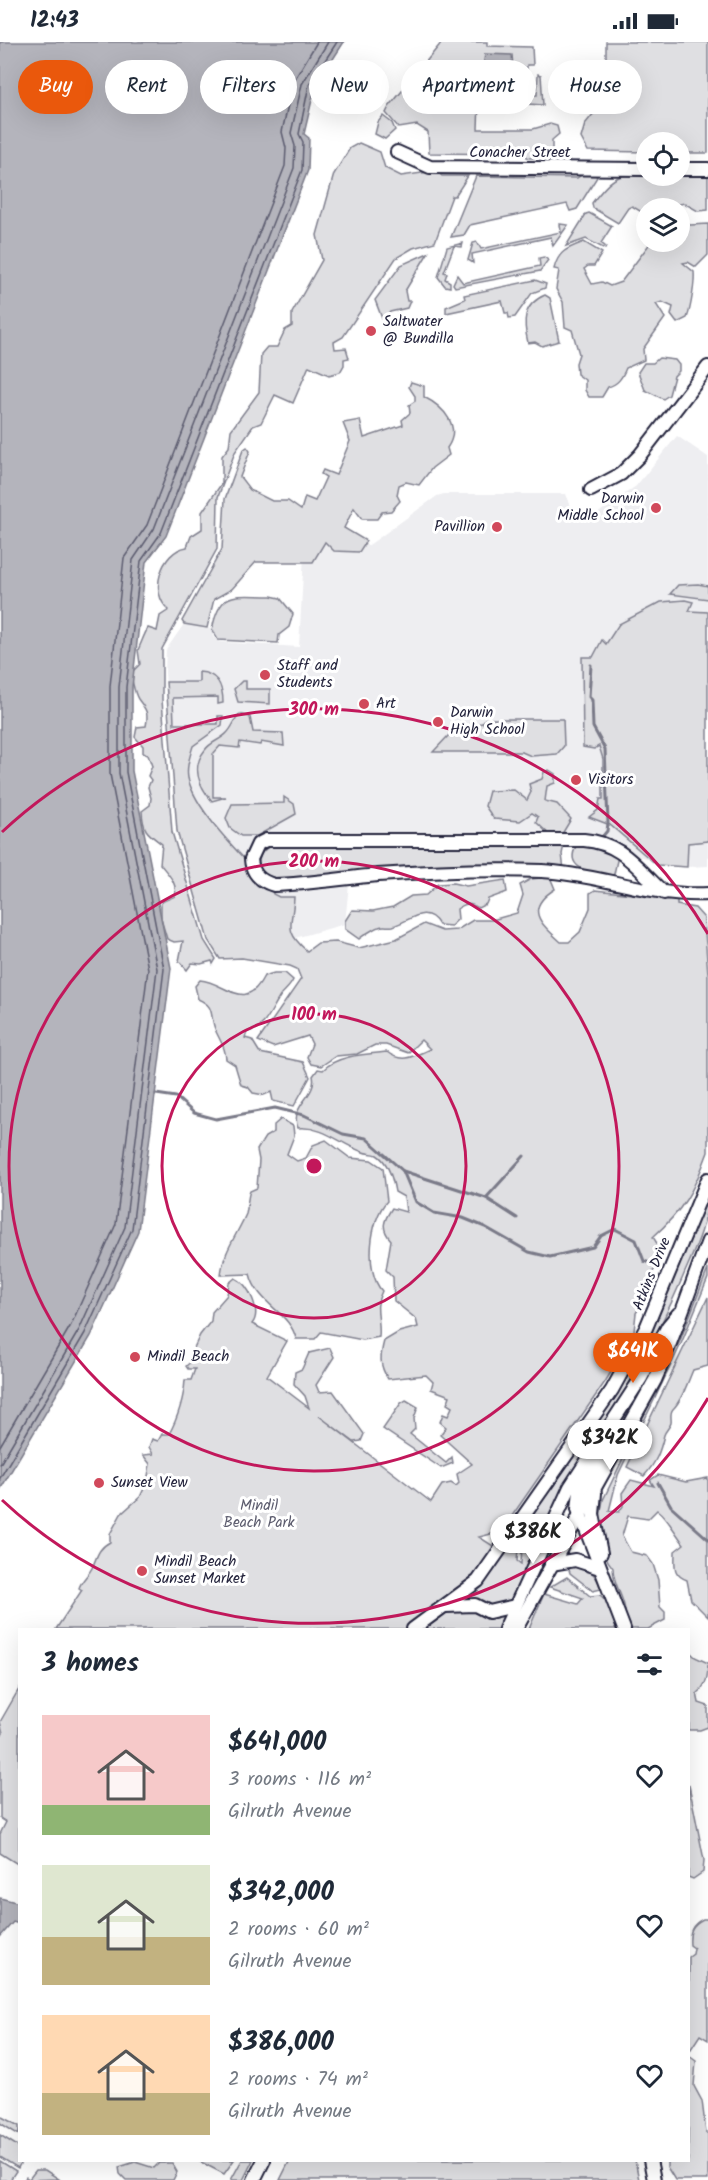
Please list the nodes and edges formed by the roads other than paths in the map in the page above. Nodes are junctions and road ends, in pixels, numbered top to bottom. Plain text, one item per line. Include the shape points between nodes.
1 (397, 152) dead end
2 (636, 169) edge
3 (690, 169) edge
4 (708, 169) edge
5 (708, 367) edge
6 (591, 490) dead end
7 (664, 892) junction
8 (708, 894) edge
9 (708, 1179) edge
10 (708, 1241) edge
11 (680, 1310) junction
12 (613, 1424) junction
13 (595, 1489) junction
14 (578, 1515) junction
15 (551, 1564) junction
16 (600, 1568) junction
17 (607, 1584) junction
18 (473, 1586) junction
19 (475, 1605) junction
20 (445, 1606) junction
21 (515, 1606) junction
22 (489, 1612) junction
23 (414, 1628) edge
24 (502, 1628) edge
25 (504, 1628) edge
26 (517, 1628) edge
27 (624, 1628) edge
28 (263, 2162) edge
29 (650, 2162) edge
30 (254, 2180) edge
31 (654, 2180) edge

1 - 2 street, Conacher Street via 430,167
3 - 4 street
5 - 6 street via 640,455 621,474
7 - 7 street via 542,871 379,875 274,885 256,875 251,859 258,844 266,840 584,840 618,849
7 - 8 street
9 - 18 street, Atkins Drive via 646,1328 622,1373
10 - 11 street
11 - 12 street
11 - 13 street via 673,1339 655,1380
12 - 14 street via 610,1437 580,1491
12 - 21 street via 599,1439 570,1487
13 - 14 street
13 - 17 street via 593,1514
14 - 15 street
14 - 16 street
15 - 16 street via 566,1559 584,1560
15 - 26 street
16 - 17 street
17 - 27 street
18 - 19 street
18 - 20 street, Atkins Drive
19 - 20 street
19 - 22 street
20 - 23 street, Atkins Drive
21 - 22 street
21 - 25 street
22 - 24 street
28 - 30 street
29 - 31 street

